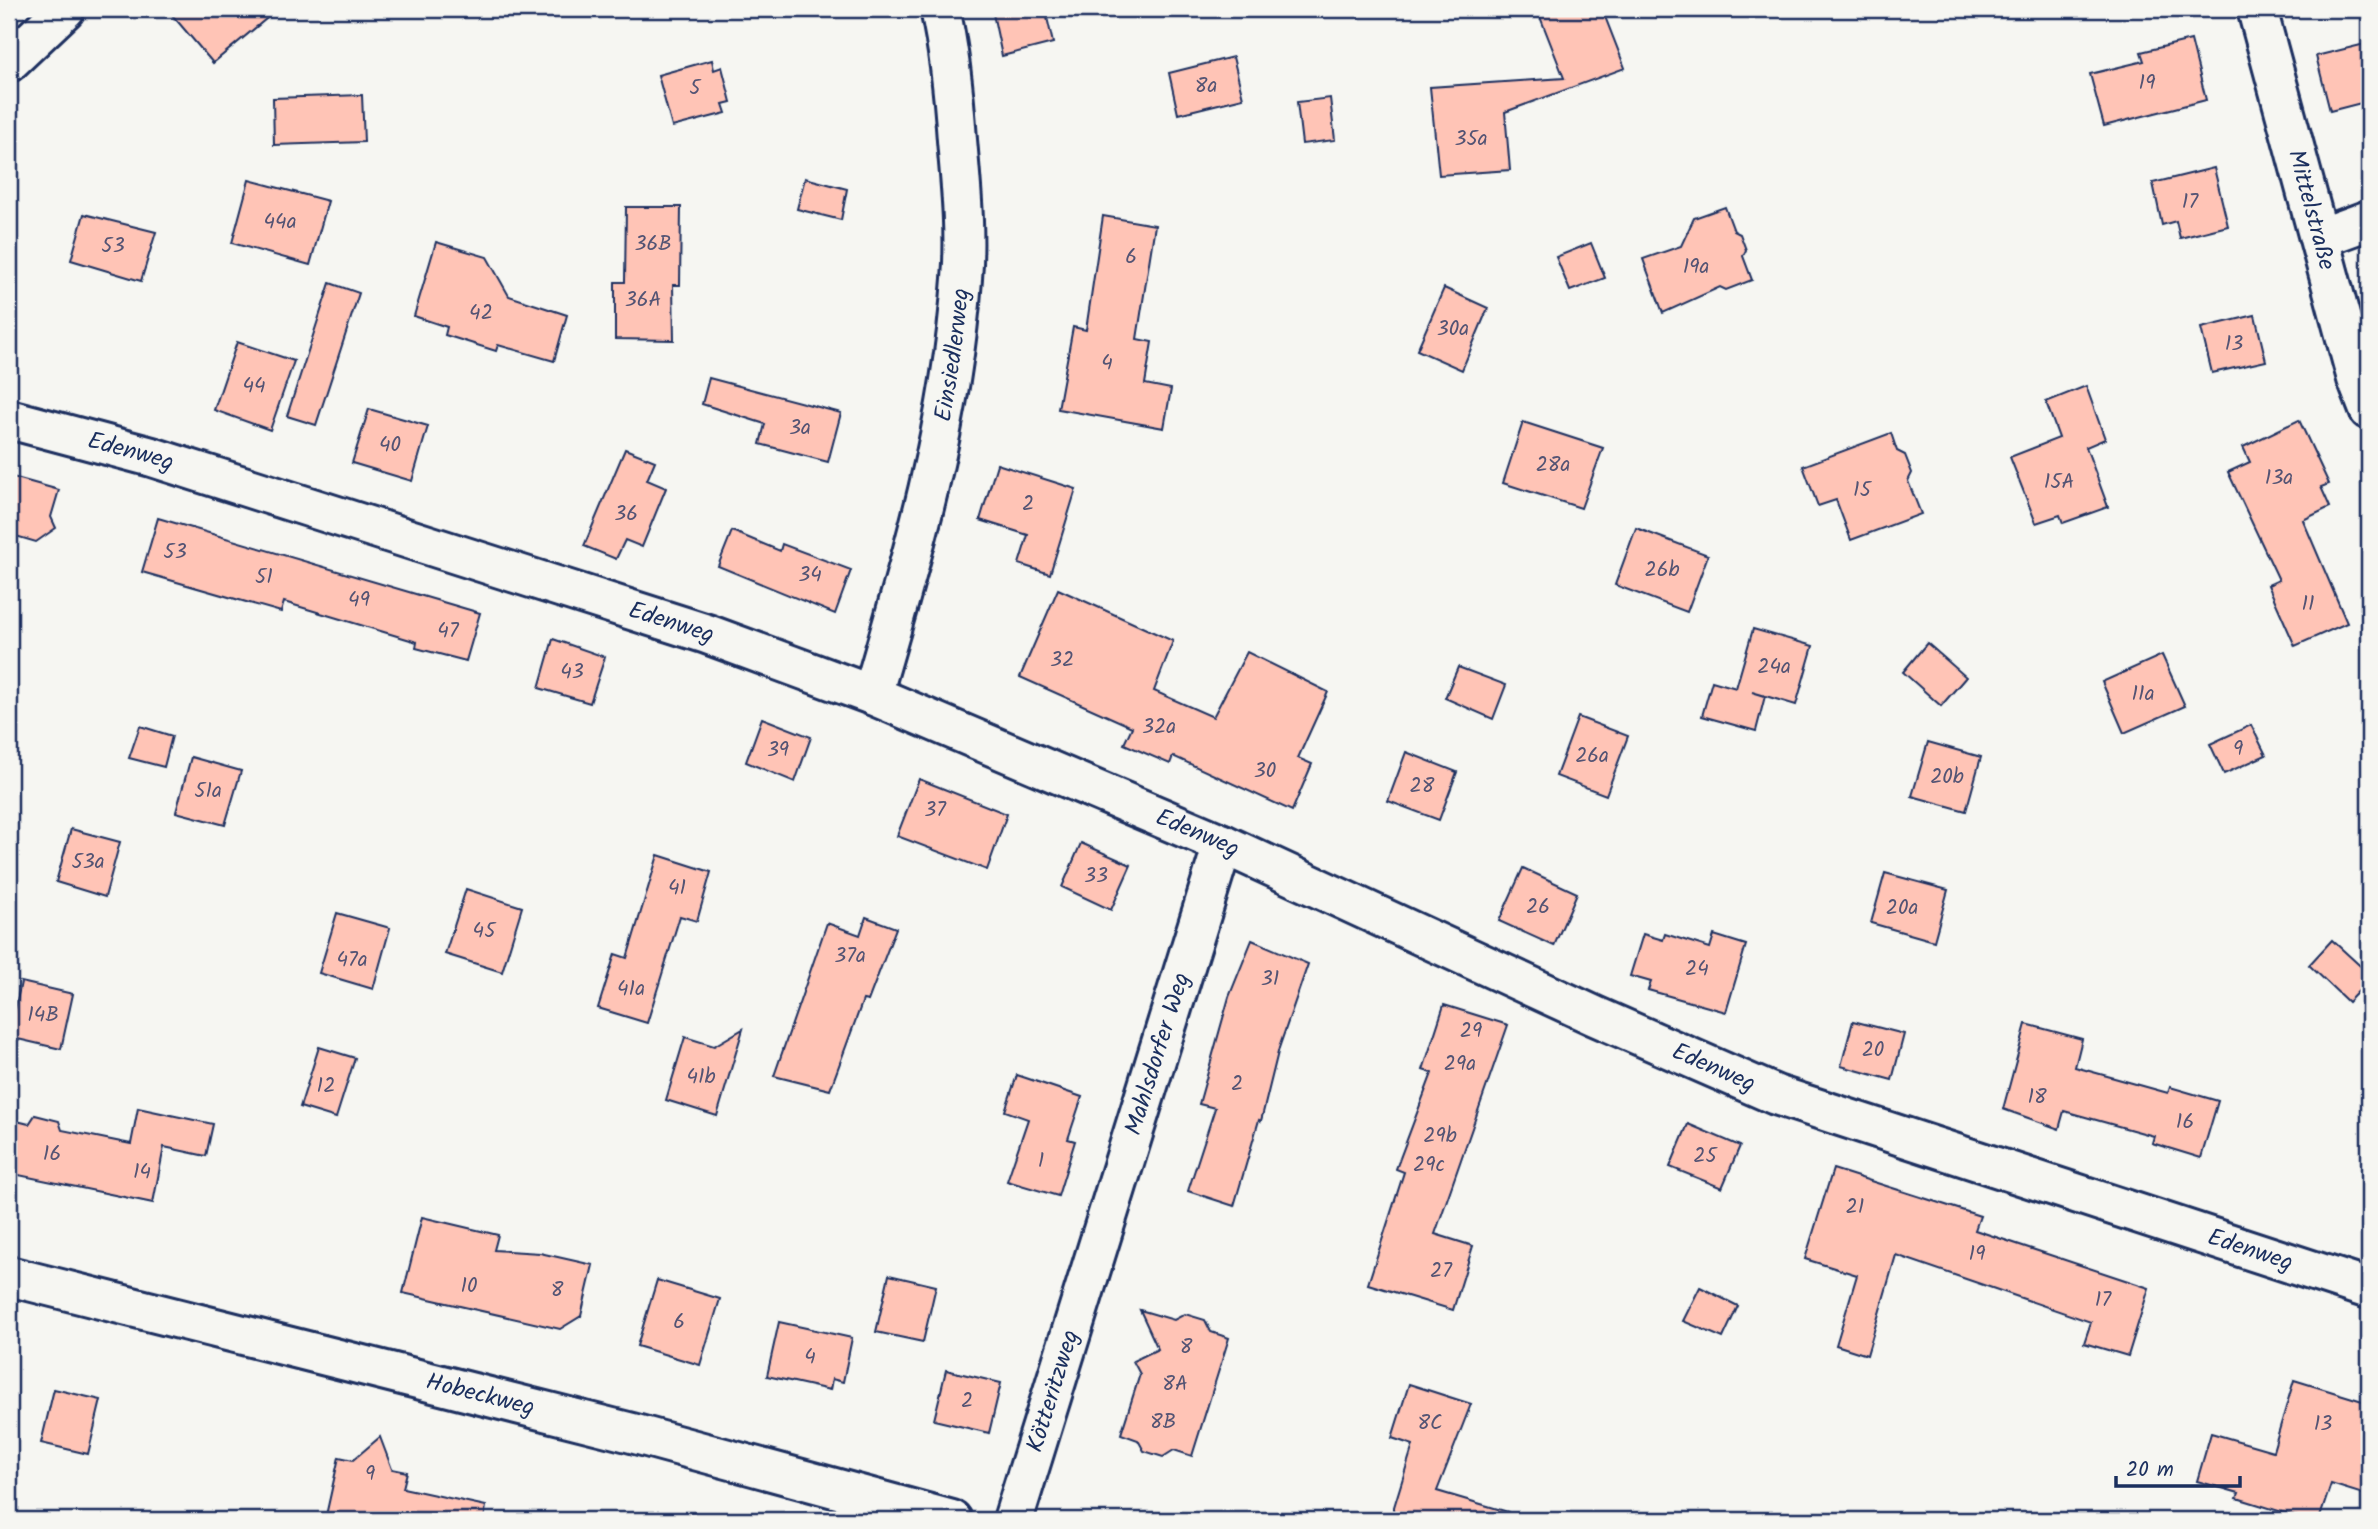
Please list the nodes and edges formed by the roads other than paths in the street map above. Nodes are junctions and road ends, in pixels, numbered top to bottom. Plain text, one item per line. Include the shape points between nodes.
1 (65, 9) edge
2 (940, 9) edge
3 (2257, 9) edge
4 (9, 62) edge
5 (2369, 220) edge
6 (2320, 238) junction
7 (2369, 410) edge
8 (9, 419) edge
9 (872, 695) junction
10 (1223, 844) junction
11 (1092, 1264) joint
12 (9, 1276) edge
13 (2369, 1289) edge
14 (952, 1520) edge
15 (1013, 1520) edge

1 - 4 street
2 - 9 street, Einsiedlerweg via 951,56 962,277 936,451
3 - 6 street, Mittelstraße
5 - 6 street
6 - 7 street, Mittelstraße
8 - 9 street, Edenweg via 152,457 508,568
9 - 10 street, Edenweg
10 - 11 street, Mahlsdorfer Weg
10 - 13 street, Edenweg via 1776,1095
11 - 15 street, Kötteritzweg
12 - 14 street, Hobeckweg via 632,1433

